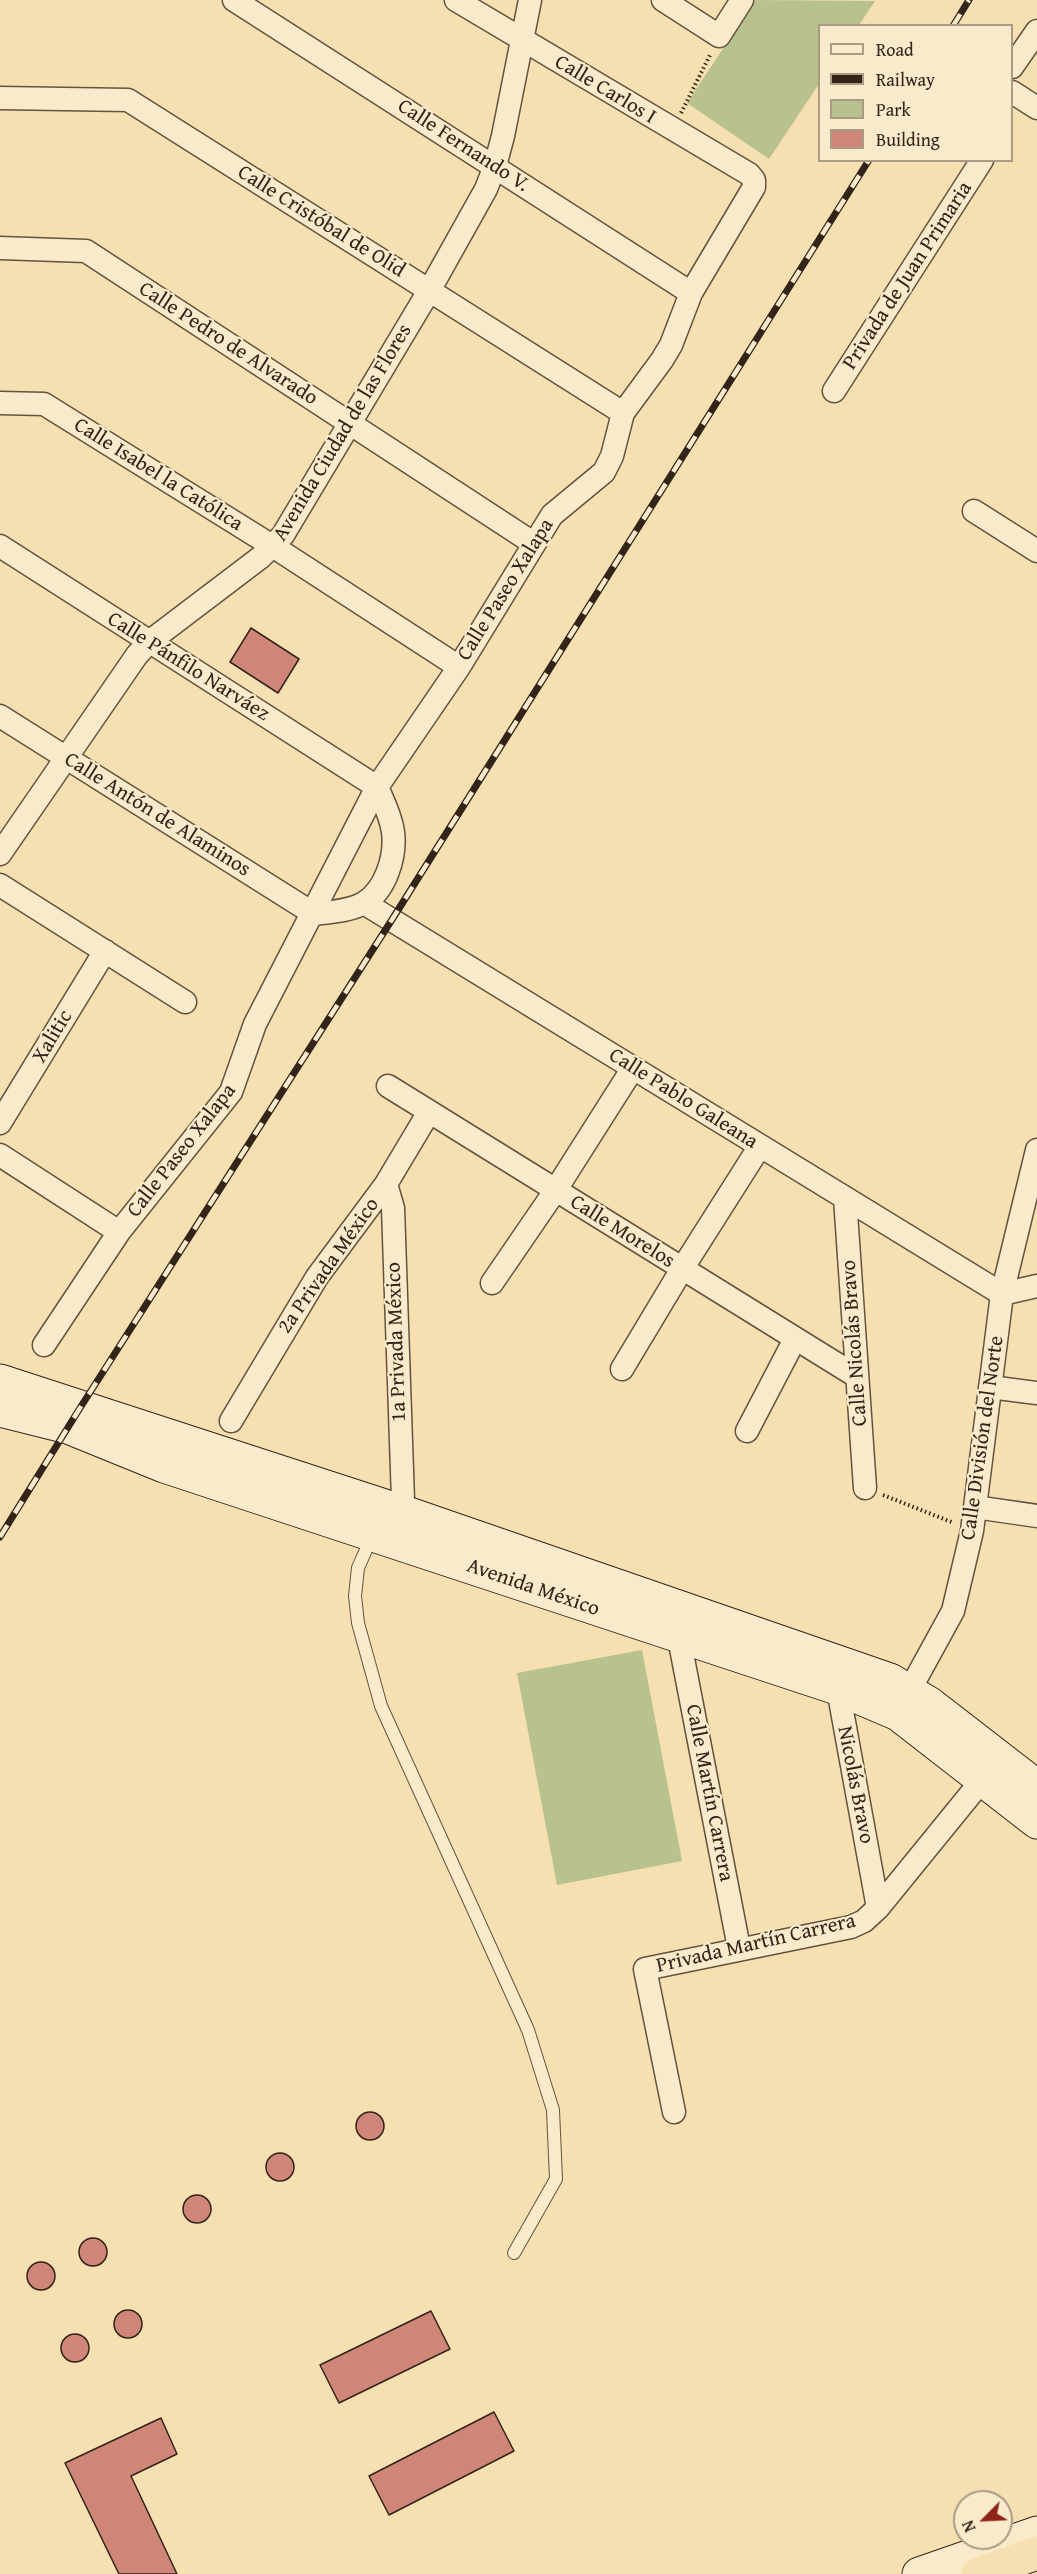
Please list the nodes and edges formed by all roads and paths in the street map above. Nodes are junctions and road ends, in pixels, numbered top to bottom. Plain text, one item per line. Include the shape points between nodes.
1 (234, 0) edge
2 (456, 0) edge
3 (530, 0) edge
4 (663, 0) edge
5 (742, 0) edge
6 (1037, 31) edge
7 (720, 36) junction
8 (523, 41) junction
9 (1013, 64) edge
10 (0, 98) edge
11 (672, 130) junction
12 (981, 162) edge
13 (495, 166) junction
14 (754, 180) joint
15 (0, 248) edge
16 (429, 291) junction
17 (691, 293) junction
18 (834, 391) dead end
19 (0, 403) edge
20 (623, 413) junction
21 (348, 422) junction
22 (974, 512) dead end
23 (532, 543) junction
24 (0, 546) edge
25 (274, 547) junction
26 (1037, 551) edge
27 (149, 642) junction
28 (459, 667) junction
29 (0, 716) edge
30 (67, 757) junction
31 (377, 787) junction
32 (0, 854) edge
33 (0, 885) edge
34 (364, 903) junction
35 (314, 914) junction
36 (105, 951) junction
37 (185, 1002) dead end
38 (633, 1068) junction
39 (388, 1086) dead end
40 (429, 1112) junction
41 (0, 1123) edge
42 (760, 1146) junction
43 (1037, 1150) edge
44 (0, 1155) edge
45 (386, 1184) junction
46 (555, 1191) junction
47 (845, 1198) junction
48 (119, 1232) junction
49 (682, 1269) junction
50 (492, 1283) dead end
51 (1037, 1286) edge
52 (1002, 1294) junction
53 (795, 1339) junction
54 (44, 1345) dead end
55 (622, 1369) dead end
56 (856, 1376) junction
57 (0, 1381) edge
58 (990, 1386) junction
59 (1037, 1393) edge
60 (0, 1410) edge
61 (231, 1421) dead end
62 (747, 1431) dead end
63 (177, 1437) junction
64 (164, 1466) junction
65 (866, 1488) joint
66 (975, 1507) junction
67 (1037, 1516) edge
68 (384, 1517) junction
69 (972, 1531) junction
70 (679, 1638) junction
71 (836, 1675) junction
72 (904, 1702) junction
73 (983, 1779) junction
74 (1037, 1787) edge
75 (1037, 1822) edge
76 (878, 1908) junction
77 (738, 1948) junction
78 (674, 2112) dead end
79 (514, 2253) dead end
80 (1037, 2533) edge
81 (1037, 2553) edge
82 (919, 2574) edge
83 (978, 2574) edge

1 - 13 street, Calle Fernando V.
2 - 8 street, Calle Carlos I
3 - 8 street, Avenida Ciudad de las Flores
4 - 7 street
5 - 7 street
6 - 9 street
7 - 11 path
8 - 11 street, Calle Carlos I
8 - 13 street, Avenida Ciudad de las Flores
10 - 16 street, Calle Cristóbal de Olid via 128,100
11 - 14 street, Calle Carlos I
12 - 18 street, Privada de Juan Primaria
13 - 16 street, Avenida Ciudad de las Flores via 475,212
13 - 17 street, Calle Fernando V.
14 - 17 street, Calle Paseo Xalapa via 754,187
15 - 21 street, Calle Pedro de Alvarado via 86,251
16 - 20 street, Calle Cristóbal de Olid
16 - 21 street, Avenida Ciudad de las Flores
17 - 20 street, Calle Paseo Xalapa via 667,352
19 - 25 street, Calle Isabel la Católica via 45,404
20 - 23 street, Calle Paseo Xalapa via 604,472 552,515
21 - 23 street, Calle Pedro de Alvarado
21 - 25 street, Avenida Ciudad de las Flores
22 - 26 street
23 - 28 street, Calle Paseo Xalapa
24 - 27 street, Calle Pánfilo Narváez
25 - 27 street, Avenida Ciudad de las Flores
25 - 28 street, Calle Isabel la Católica
27 - 30 street, Avenida Ciudad de las Flores
27 - 31 street, Calle Pánfilo Narváez
28 - 31 street, Calle Paseo Xalapa
29 - 30 street, Calle Antón de Alaminos
30 - 32 street, Avenida Ciudad de las Flores
30 - 35 street, Calle Antón de Alaminos
31 - 34 street via 390,818 393,850 387,876
31 - 35 street, Calle Paseo Xalapa
33 - 36 street
34 - 35 street
34 - 38 street, Calle Pablo Galeana
35 - 48 street, Calle Paseo Xalapa via 255,1024 231,1092
36 - 37 street
36 - 41 street, Xalitic
38 - 42 street, Calle Pablo Galeana
38 - 46 street
39 - 40 street, Calle Morelos
40 - 45 street, 2a Privada México
40 - 46 street, Calle Morelos
42 - 47 street, Calle Pablo Galeana
42 - 49 street
43 - 52 street, Calle División del Norte
44 - 48 street
45 - 61 street, 2a Privada México via 317,1277
45 - 68 street, 1a Privada México via 393,1208
46 - 49 street, Calle Morelos
46 - 50 street
47 - 52 street, Calle Pablo Galeana
47 - 56 street, Calle Nicolás Bravo
48 - 54 street, Calle Paseo Xalapa
49 - 53 street, Calle Morelos
49 - 55 street
51 - 52 street
52 - 58 street, Calle División del Norte
53 - 56 street, Calle Morelos
53 - 62 street
56 - 65 street, Calle Nicolás Bravo
57 - 63 main road, Avenida México
58 - 59 street
58 - 66 street, Calle División del Norte
60 - 64 main road, Avenida México via 69,1427
63 - 64 main road
63 - 68 main road, Avenida México
64 - 68 main road, Avenida México
65 - 69 path
66 - 67 street
66 - 69 street, Calle División del Norte
68 - 70 main road, Avenida México
68 - 71 main road, Avenida México
68 - 79 lane via 358,1568 355,1596 358,1623 381,1706 528,2030 553,2110 556,2179
69 - 72 street, Calle División del Norte via 953,1611
70 - 71 main road, Avenida México
70 - 77 street, Calle Martín Carrera
71 - 72 main road, Avenida México
71 - 76 street, Nicolás Bravo
72 - 73 main road, Avenida México
72 - 74 main road, Avenida México
73 - 75 main road, Avenida México
73 - 76 street, Privada Martín Carrera
76 - 77 street, Privada Martín Carrera via 851,1927
77 - 78 street, Privada Martín Carrera via 645,1969
80 - 82 main road
81 - 83 highway

